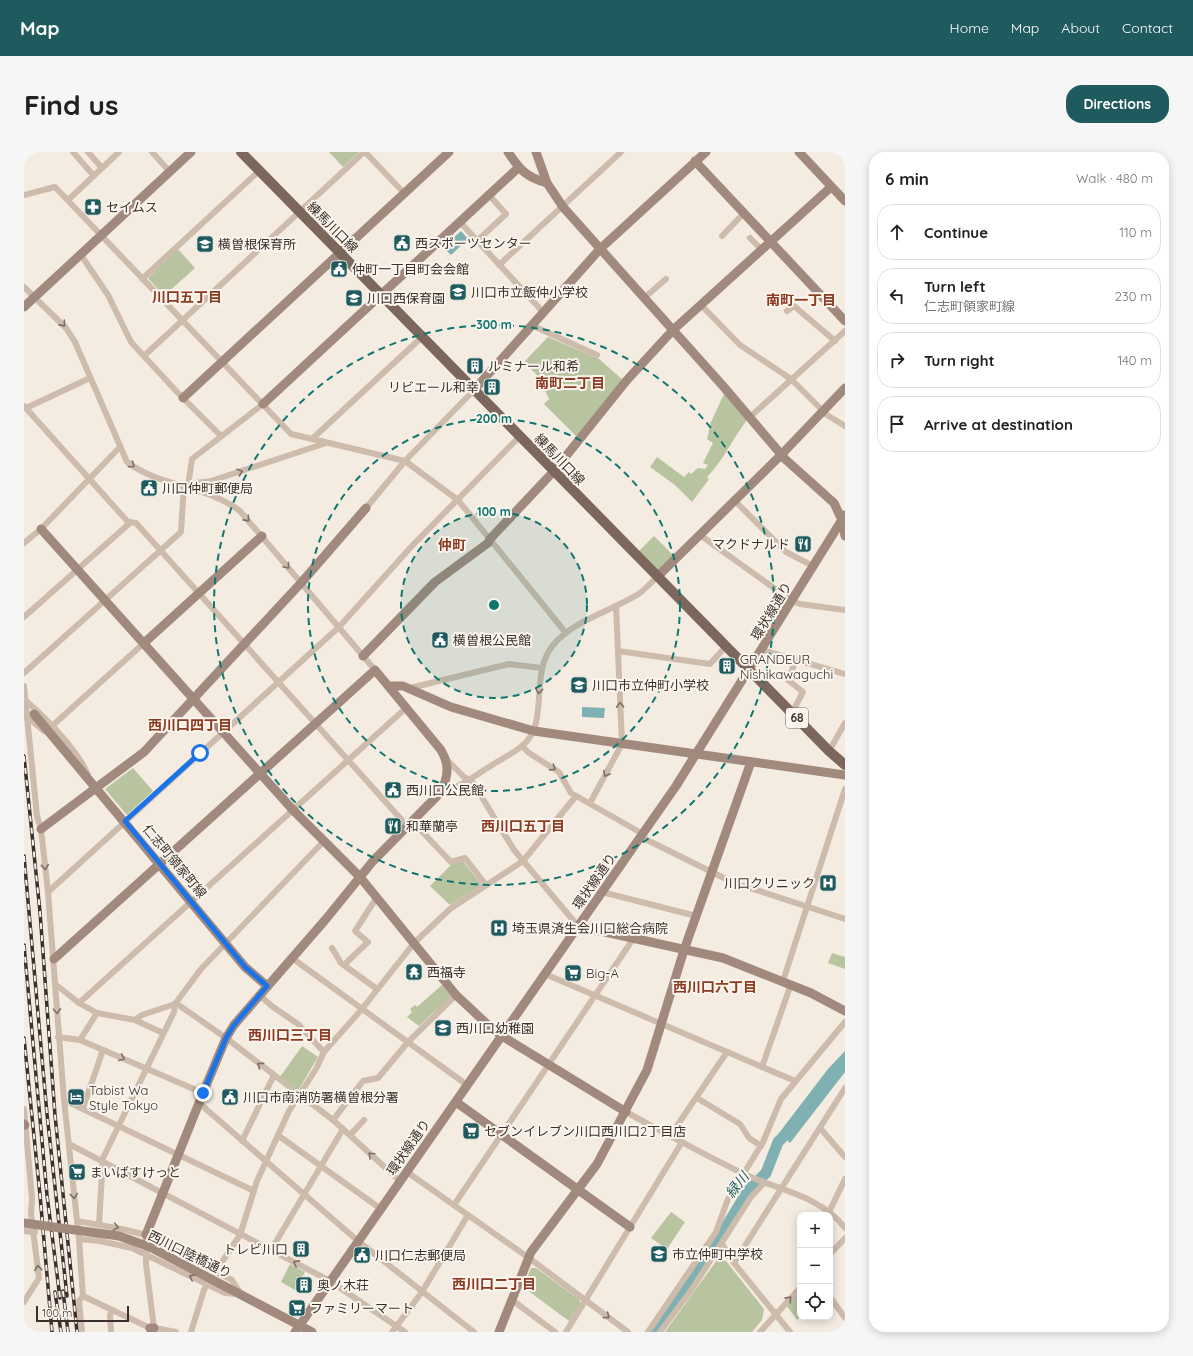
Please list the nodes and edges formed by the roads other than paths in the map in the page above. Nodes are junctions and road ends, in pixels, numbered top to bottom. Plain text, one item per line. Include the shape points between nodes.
1 (73, 152) edge
2 (88, 152) edge
3 (108, 152) edge
4 (119, 152) edge
5 (152, 152) edge
6 (191, 152) edge
7 (241, 152) edge
8 (365, 152) edge
9 (449, 152) edge
10 (508, 152) edge
11 (536, 152) edge
12 (621, 152) edge
13 (706, 152) edge
14 (799, 152) edge
15 (112, 158) junction
16 (696, 162) junction
17 (102, 168) junction
18 (518, 168) junction
19 (259, 171) junction
20 (170, 172) junction
21 (94, 176) junction
22 (547, 183) junction
23 (831, 187) junction
24 (404, 194) junction
25 (24, 195) edge
26 (489, 195) junction
27 (68, 200) junction
28 (845, 201) edge
29 (562, 207) junction
30 (300, 212) junction
31 (744, 213) junction
32 (460, 222) junction
33 (102, 236) junction
34 (722, 236) dead end
35 (750, 238) dead end
36 (477, 241) junction
37 (771, 242) junction
38 (600, 249) junction
39 (762, 250) junction
40 (340, 252) junction
41 (80, 255) junction
42 (499, 264) junction
43 (142, 279) junction
44 (666, 279) dead end
45 (24, 287) edge
46 (381, 295) junction
47 (34, 298) junction
48 (644, 298) junction
49 (701, 305) junction
50 (24, 307) edge
51 (787, 311) dead end
52 (543, 312) junction
53 (183, 321) junction
54 (845, 321) edge
55 (531, 325) junction
56 (673, 330) junction
57 (845, 331) edge
58 (422, 337) junction
59 (835, 341) junction
60 (597, 355) dead end
61 (144, 356) junction
62 (222, 362) junction
63 (90, 378) junction
64 (791, 380) junction
65 (474, 390) junction
66 (844, 392) edge
67 (183, 398) junction
68 (263, 404) junction
69 (25, 407) edge
70 (823, 411) junction
71 (750, 417) junction
72 (845, 426) edge
73 (221, 436) junction
74 (520, 436) junction
75 (312, 439) junction
76 (326, 443) junction
77 (119, 448) junction
78 (781, 455) junction
79 (405, 461) junction
80 (554, 471) junction
81 (90, 479) junction
82 (187, 485) junction
83 (458, 500) junction
84 (734, 501) junction
85 (366, 508) joint
86 (843, 518) edge
87 (131, 522) junction
88 (42, 528) junction
89 (700, 535) junction
90 (262, 536) junction
91 (845, 536) edge
92 (490, 539) junction
93 (24, 543) edge
94 (161, 551) junction
95 (813, 566) junction
96 (78, 570) junction
97 (658, 576) junction
98 (301, 582) junction
99 (198, 593) junction
100 (106, 600) junction
101 (792, 601) junction
102 (616, 606) junction
103 (845, 610) edge
104 (24, 617) edge
105 (339, 627) junction
106 (566, 633) junction
107 (144, 643) junction
108 (243, 644) junction
109 (726, 646) junction
110 (762, 650) junction
111 (618, 651) junction
112 (363, 656) junction
113 (796, 660) junction
114 (542, 668) junction
115 (375, 670) junction
116 (750, 670) junction
117 (24, 673) edge
118 (845, 674) edge
119 (278, 682) junction
120 (24, 686) edge
121 (389, 686) junction
122 (410, 688) junction
123 (193, 699) junction
124 (25, 700) junction
125 (406, 708) junction
126 (792, 713) junction
127 (30, 716) junction
128 (845, 723) edge
129 (316, 724) junction
130 (52, 726) junction
131 (534, 731) junction
132 (222, 732) junction
133 (622, 744) junction
134 (522, 746) junction
135 (829, 751) junction
136 (698, 754) junction
137 (447, 760) junction
138 (348, 761) junction
139 (751, 762) junction
140 (845, 765) edge
141 (260, 774) junction
142 (845, 775) edge
143 (89, 778) junction
144 (469, 780) junction
145 (97, 787) junction
146 (845, 789) edge
147 (441, 792) junction
148 (576, 796) junction
149 (590, 803) junction
150 (293, 810) junction
151 (125, 821) junction
152 (410, 825) junction
153 (41, 828) junction
154 (642, 835) junction
155 (323, 842) junction
156 (523, 861) junction
157 (160, 864) junction
158 (712, 871) junction
159 (360, 877) junction
160 (486, 885) junction
161 (48, 892) junction
162 (602, 892) junction
163 (377, 897) junction
164 (192, 902) junction
165 (806, 907) junction
166 (696, 916) junction
167 (845, 919) edge
168 (578, 926) junction
169 (633, 939) junction
170 (226, 943) junction
171 (414, 943) junction
172 (332, 948) dead end
173 (684, 950) junction
174 (292, 958) junction
175 (54, 959) junction
176 (344, 966) junction
177 (545, 974) junction
178 (787, 982) junction
179 (56, 984) junction
180 (267, 986) junction
181 (378, 989) junction
182 (259, 995) junction
183 (456, 996) junction
184 (595, 996) junction
185 (79, 1003) junction
186 (175, 1004) junction
187 (362, 1009) junction
188 (845, 1011) edge
189 (97, 1013) junction
190 (135, 1020) junction
191 (845, 1022) edge
192 (661, 1024) junction
193 (163, 1033) junction
194 (502, 1036) junction
195 (58, 1037) junction
196 (226, 1038) junction
197 (80, 1040) junction
198 (408, 1042) junction
199 (103, 1050) junction
200 (324, 1052) junction
201 (727, 1052) junction
202 (549, 1064) junction
203 (762, 1067) junction
204 (146, 1069) junction
205 (274, 1075) junction
206 (796, 1081) junction
207 (467, 1085) junction
208 (845, 1088) edge
209 (203, 1093) junction
210 (299, 1094) junction
211 (697, 1098) junction
212 (64, 1100) junction
213 (456, 1102) junction
214 (199, 1103) junction
215 (83, 1108) junction
216 (24, 1109) edge
217 (626, 1112) junction
218 (333, 1120) junction
219 (364, 1120) dead end
220 (25, 1125) edge
221 (118, 1126) junction
222 (820, 1128) junction
223 (343, 1129) junction
224 (502, 1134) junction
225 (350, 1135) junction
226 (279, 1136) junction
227 (670, 1136) junction
228 (242, 1141) junction
229 (682, 1142) junction
230 (69, 1144) junction
231 (761, 1146) junction
232 (178, 1155) junction
233 (845, 1157) edge
234 (102, 1162) junction
235 (266, 1163) junction
236 (321, 1165) junction
237 (407, 1172) junction
238 (745, 1175) junction
239 (845, 1179) edge
240 (400, 1182) junction
241 (764, 1183) junction
242 (781, 1189) junction
243 (579, 1190) junction
244 (254, 1191) junction
245 (162, 1194) junction
246 (304, 1195) junction
247 (454, 1205) junction
248 (381, 1209) junction
249 (829, 1212) joint
250 (24, 1213) edge
251 (32, 1214) junction
252 (468, 1215) junction
253 (833, 1216) edge
254 (77, 1222) junction
255 (24, 1223) edge
256 (99, 1224) junction
257 (630, 1227) junction
258 (845, 1228) edge
259 (24, 1231) edge
260 (35, 1232) junction
261 (240, 1235) junction
262 (146, 1236) junction
263 (845, 1238) edge
264 (79, 1239) junction
265 (358, 1241) junction
266 (722, 1244) junction
267 (148, 1250) junction
268 (271, 1250) junction
269 (833, 1251) edge
270 (529, 1258) junction
271 (734, 1263) junction
272 (216, 1271) junction
273 (330, 1281) junction
274 (207, 1285) junction
275 (797, 1291) edge
276 (422, 1292) junction
277 (241, 1294) junction
278 (83, 1296) junction
279 (512, 1300) junction
280 (585, 1300) junction
281 (833, 1301) edge
282 (24, 1302) edge
283 (112, 1310) junction
284 (776, 1314) junction
285 (845, 1318) edge
286 (397, 1325) junction
287 (152, 1329) edge
288 (297, 1329) edge
289 (82, 1332) edge
290 (111, 1332) edge
291 (176, 1332) edge
292 (191, 1332) edge
293 (312, 1332) edge
294 (392, 1332) edge
295 (405, 1332) edge
296 (474, 1332) edge
297 (499, 1332) edge
298 (555, 1332) edge
299 (566, 1332) edge
300 (628, 1332) edge
301 (648, 1332) edge
302 (660, 1332) edge
303 (760, 1332) edge
304 (790, 1332) edge

1 - 21 street
2 - 17 street
3 - 15 street
4 - 15 street
5 - 20 street
6 - 20 street
7 - 19 main road, 練馬川口線 / 68
8 - 24 street
8 - 30 street
9 - 24 street
10 - 18 street
11 - 22 street
12 - 29 street
13 - 16 street
14 - 23 street
15 - 17 street
16 - 31 street
16 - 38 street
17 - 21 street
18 - 22 street
18 - 26 street
19 - 30 main road, 練馬川口線 / 68
19 - 43 street
20 - 33 street
21 - 27 street
22 - 29 street
23 - 28 street
23 - 37 street
24 - 40 street
25 - 27 street via 55,188
26 - 32 street
26 - 36 street via 506,214
27 - 33 street
29 - 38 street
29 - 42 street
30 - 40 main road, 練馬川口線 / 68
30 - 53 street
31 - 34 street
31 - 37 street
32 - 36 street
32 - 46 street
33 - 41 street
33 - 43 street
35 - 39 street
36 - 42 street
37 - 39 street
37 - 54 street
38 - 48 street
38 - 52 street
39 - 49 street
40 - 46 main road, 練馬川口線 / 68
40 - 62 street
41 - 47 street
41 - 61 street via 108,295 131,342
42 - 52 street
43 - 53 street
44 - 48 street
45 - 47 street
46 - 58 main road, 練馬川口線 / 68
46 - 68 street
47 - 50 street
47 -> 63 street via 66,328 75,342
48 - 56 street
49 - 56 street
49 - 64 street via 740,345
51 - 59 street via 794,306
52 - 55 street
53 - 61 street
53 - 62 street
55 - 60 street
55 - 65 street
56 - 71 street
56 - 80 street via 627,380
57 - 59 street
58 - 65 main road, 練馬川口線 / 68
58 - 75 street
59 - 64 street
61 - 67 street
62 - 67 street
62 - 68 street
63 - 69 street
63 - 77 street
64 - 70 street
64 - 71 street
65 - 74 main road, 練馬川口線 / 68
65 - 79 street
66 - 70 street
67 - 73 street
68 - 73 street
68 - 75 street via 291,434
69 - 81 street
70 - 72 street
70 - 78 street
71 - 78 street
73 - 82 street via 192,459
74 - 80 main road, 練馬川口線 / 68
74 - 83 street
75 - 76 street
76 - 79 street
82 -> 76 street via 211,481
77 - 81 street
77 -> 82 street via 132,466
78 - 84 street
78 - 86 street via 834,503
79 - 83 street
79 - 85 street
80 - 92 street
80 - 97 main road, 練馬川口線 / 68
81 - 87 street via 128,522
81 - 88 street
82 -> 90 street via 227,501 240,511
82 - 94 street via 181,532
83 - 92 street
83 - 105 street
84 - 89 street
84 - 95 street via 786,552
85 - 98 street
86 - 91 street
86 - 95 street, 環状線通り
87 - 94 street via 136,523
87 - 96 street
88 - 93 street
88 - 96 street
89 - 97 street
89 - 101 street
90 -> 98 street
90 - 99 street
92 - 106 street
92 - 112 street via 435,582
94 - 99 street
94 - 100 street
95 - 101 street, 環状線通り
96 - 100 street
96 - 104 street
97 - 102 street via 641,592
97 - 109 main road, 練馬川口線 / 68
98 - 105 street
98 - 108 street
99 - 107 street
99 - 108 street
100 - 107 street
100 - 117 street
101 - 103 street
101 - 110 street, 環状線通り
102 - 106 street
102 - 111 street
105 - 112 street
105 - 119 street
106 - 114 street via 553,645
107 - 123 street
107 - 130 street
108 - 119 street
108 - 123 street
109 - 111 street via 710,664
109 - 116 main road, 練馬川口線 / 68
110 - 113 street
110 - 116 street, 環状線通り
133 -> 111 street
112 - 115 street
113 - 118 street
113 - 126 street via 788,680 803,692
114 - 122 street via 509,664
114 -> 131 street
115 - 121 street
115 - 129 street
116 - 126 main road, 練馬川口線 / 68
116 - 136 street, 環状線通り
119 - 129 street
119 - 132 street
120 - 124 street
121 - 122 street
121 - 125 street
122 - 131 street via 451,707
123 - 132 street
123 - 145 street via 139,756
124 - 127 street
124 - 130 street
125 - 137 street
125 - 138 street
126 - 135 main road, 練馬川口線 / 68
127 - 143 street, 仁志町領家町線
127 - 153 street via 37,816
128 - 135 street
129 - 138 street
129 - 141 street
130 - 143 street via 84,765
131 - 133 street
131 - 134 street
132 - 141 street
132 - 151 street
133 - 136 street
133 -> 149 street
134 - 144 street
134 -> 148 street via 559,772 571,793
135 - 140 main road, 練馬川口線 / 68
136 - 139 street
136 - 154 street, 環状線通り
137 - 144 street
137 - 147 street via 446,781
138 - 150 street
138 - 152 street
139 - 142 street
139 - 158 street
141 - 150 street
141 - 157 street
143 - 145 street, 仁志町領家町線
144 - 147 street
144 - 156 street
145 - 151 street, 仁志町領家町線
145 - 153 street
146 - 165 street
147 - 152 street
148 - 149 street
148 - 156 street
149 - 154 street
150 - 155 street
150 - 164 street
151 - 157 street, 仁志町領家町線
151 - 161 street
152 - 159 street
152 - 160 street via 452,862 464,858
153 -> 161 street
154 - 158 street
154 - 162 street, 環状線通り
155 - 159 street
155 - 170 street
156 - 160 street
156 - 168 street
157 - 164 street, 仁志町領家町線
157 - 175 street
158 - 165 street via 732,882
158 - 166 street
159 - 163 street
159 - 174 street
160 - 171 street via 450,909
161 - 175 street
162 - 166 street
162 - 168 street, 環状線通り
163 - 171 street
163 - 176 street via 355,931 368,942
164 - 170 street, 仁志町領家町線
164 - 185 street
165 - 167 street
165 - 178 street
166 - 173 street
168 - 169 street
168 - 177 street, 環状線通り
169 - 173 street
169 - 184 street
170 - 180 street, 仁志町領家町線 via 245,967
170 - 186 street via 201,969
171 - 181 street
171 - 183 street
172 - 176 street
173 - 178 street via 723,958
173 - 192 street
174 - 180 street
174 - 187 street
175 - 179 street
176 - 181 street
177 - 184 street
177 - 194 street, 環状線通り
178 - 188 street
178 - 203 street
179 - 185 street
179 -> 195 street
180 - 182 street
181 - 187 street
182 - 196 street
182 - 200 street via 298,1024
183 - 194 street
183 - 198 street
184 - 192 street
184 - 202 street
185 - 189 street
186 - 190 street via 142,1015
186 - 193 street via 174,1012
186 - 196 street
187 - 198 street
187 - 200 street
189 - 190 street
189 - 197 street
190 - 193 street
191 - 206 street
192 - 201 street
192 - 217 street via 647,1070
193 - 204 street
194 - 202 street
194 - 207 street, 環状線通り
195 - 197 street
195 - 212 street
205 -> 196 street
196 - 209 street
197 - 199 street
198 - 207 street
198 - 218 street via 378,1078 363,1081
199 -> 204 street
199 - 215 street
200 - 210 street
201 - 203 street
201 - 211 street
202 - 217 street
202 - 224 street
203 - 206 street
204 - 209 street
204 - 221 street
205 - 210 street
205 - 228 street
206 - 231 street via 782,1099
207 - 213 street, 環状線通り
208 - 222 street
209 - 214 street
210 - 218 street
210 - 226 street
211 - 227 street
211 - 231 street via 740,1124 749,1138
212 - 215 street
212 - 230 street
213 - 224 street
213 - 237 street, 環状線通り
214 - 228 street
214 - 232 street
215 - 221 street
216 - 220 street
217 - 227 street
217 - 243 street
218 - 223 street
219 - 225 street
220 - 251 street
221 - 232 street
221 - 234 street
222 - 233 street
222 - 242 street
223 - 225 street
223 - 236 street
224 - 243 street
224 - 247 street
240 -> 225 street
226 - 235 street
226 - 236 street
227 - 229 street
228 - 235 street
229 - 238 street
229 - 257 street
230 - 234 street
230 -> 254 street
231 - 238 street
232 - 244 street
232 - 245 street
234 - 245 street
234 - 256 street
235 - 244 street
235 - 246 street
236 - 246 street
236 - 248 street
237 - 240 street, 環状線通り
237 - 247 street
238 - 241 street
238 - 301 street via 728,1199 716,1232
239 - 249 street
240 - 248 street, 環状線通り
241 - 242 street
241 - 266 street via 751,1197
242 - 249 street via 810,1200
242 - 271 street
243 - 257 street
243 - 270 street
244 - 261 street
245 - 261 street
245 - 262 street
246 - 265 street
246 - 268 street
247 - 252 street
248 - 265 street, 環状線通り
250 - 251 street
251 - 260 street
252 - 270 street
252 - 276 street
253 - 258 street
254 - 256 street
254 - 264 street
255 - 267 street, 西川口陸橋通り, bridge via 119,1236
256 -> 262 street
257 - 280 street
259 - 260 street
282 -> 260 street via 39,1278
261 - 268 street
261 - 272 street
262 - 267 street
262 - 272 street
263 - 269 street
264 - 267 street
264 - 278 street
265 - 273 street, 環状線通り
265 - 276 street
266 - 271 street
266 - 302 street
274 -> 267 street
267 - 277 street, 西川口陸橋通り
267 - 287 street
273 -> 268 street
270 - 279 street
270 - 280 street
271 - 284 street
272 - 277 street via 232,1280
273 - 286 street
273 - 288 street, 環状線通り
274 - 277 street via 224,1293
274 - 292 street
284 -> 275 street
276 - 286 street
276 - 296 street
277 - 288 street, 西川口陸橋通り
278 - 283 street
278 - 289 street via 79,1301
279 - 297 street
279 - 298 street
280 - 299 street
280 -> 300 street
281 - 285 street
283 - 287 street
283 - 290 street
284 - 303 street
284 - 304 street
286 - 294 street
286 - 295 street
287 - 291 street
288 - 293 street, 西川口陸橋通り

